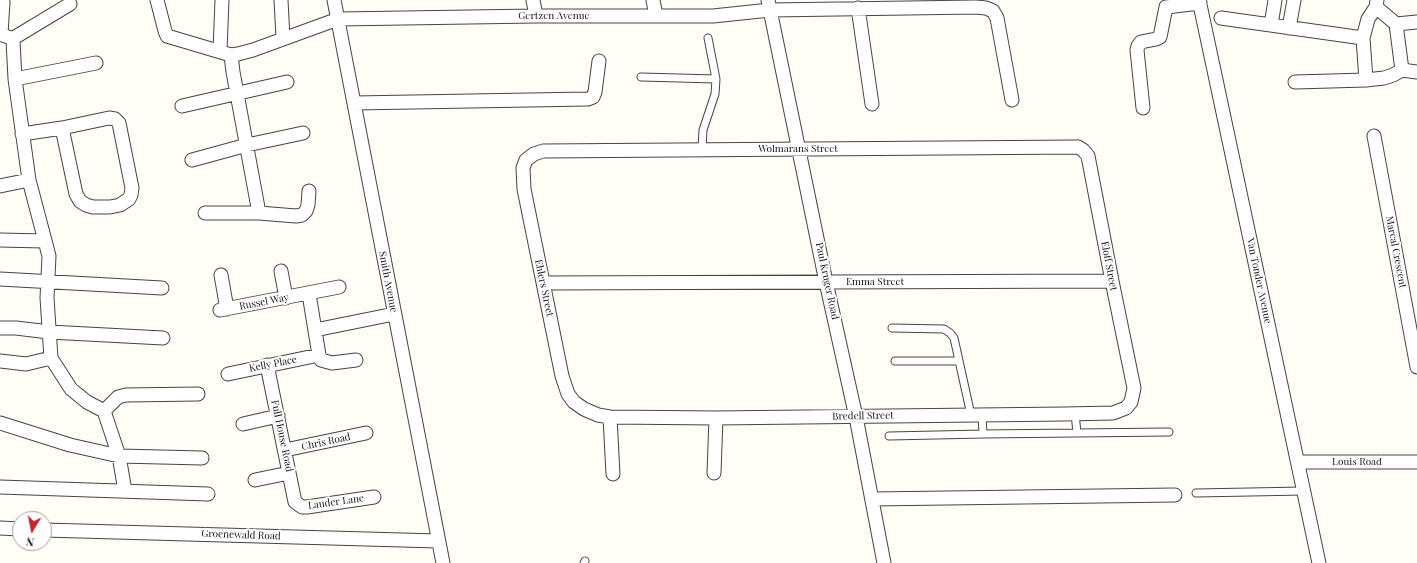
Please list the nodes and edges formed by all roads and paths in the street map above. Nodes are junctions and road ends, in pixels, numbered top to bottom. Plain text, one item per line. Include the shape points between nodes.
1 (156, 0) edge
2 (222, 0) edge
3 (281, 0) edge
4 (334, 0) edge
5 (533, 0) edge
6 (653, 0) edge
7 (1275, 0) edge
8 (1294, 0) edge
9 (3, 2) dead end
10 (1199, 2) edge
11 (1376, 3) edge
12 (70, 4) dead end
13 (769, 5) edge
14 (858, 8) junction
15 (536, 16) junction
16 (656, 16) junction
17 (1221, 18) dead end
18 (338, 19) junction
19 (1417, 22) edge
20 (1396, 24) junction
21 (1271, 25) junction
22 (1289, 28) junction
23 (4, 36) edge
24 (283, 38) junction
25 (708, 38) dead end
26 (1363, 38) junction
27 (225, 53) junction
28 (599, 61) dead end
29 (96, 63) dead end
30 (1402, 70) junction
31 (1417, 72) edge
32 (641, 77) dead end
33 (15, 79) junction
34 (716, 79) junction
35 (1366, 80) junction
36 (287, 82) dead end
37 (1295, 82) dead end
38 (237, 93) junction
39 (1012, 100) dead end
40 (354, 103) junction
41 (872, 104) dead end
42 (182, 106) dead end
43 (1143, 108) dead end
44 (62, 128) junction
45 (303, 132) dead end
46 (22, 134) junction
47 (1374, 136) dead end
48 (247, 145) junction
49 (1072, 147) joint
50 (800, 148) junction
51 (702, 149) junction
52 (192, 160) dead end
53 (526, 160) joint
54 (29, 180) junction
55 (0, 186) edge
56 (308, 191) dead end
57 (205, 213) dead end
58 (259, 213) junction
59 (0, 240) edge
60 (44, 241) junction
61 (281, 271) dead end
62 (221, 275) dead end
63 (0, 279) edge
64 (48, 281) junction
65 (1112, 281) junction
66 (826, 282) junction
67 (543, 284) junction
68 (339, 287) dead end
69 (162, 288) dead end
70 (309, 294) junction
71 (286, 298) junction
72 (394, 314) junction
73 (0, 328) edge
74 (892, 328) dead end
75 (316, 330) junction
76 (49, 332) junction
77 (163, 338) dead end
78 (319, 355) junction
79 (51, 358) junction
80 (356, 360) dead end
81 (0, 361) edge
82 (895, 361) dead end
83 (959, 361) junction
84 (267, 365) junction
85 (1417, 367) edge
86 (228, 374) dead end
87 (198, 394) dead end
88 (1133, 395) joint
89 (584, 409) joint
90 (104, 411) junction
91 (1075, 413) junction
92 (977, 415) junction
93 (278, 416) junction
94 (610, 416) junction
95 (856, 417) junction
96 (716, 418) junction
97 (0, 423) edge
98 (243, 424) dead end
99 (1169, 432) dead end
100 (366, 433) dead end
101 (1077, 433) junction
102 (983, 434) junction
103 (889, 436) dead end
104 (285, 450) junction
105 (119, 456) junction
106 (202, 458) dead end
107 (1298, 462) junction
108 (1417, 462) edge
109 (289, 473) junction
110 (714, 473) dead end
111 (613, 474) dead end
112 (255, 480) dead end
113 (0, 487) edge
114 (125, 491) junction
115 (1304, 491) junction
116 (1196, 493) dead end
117 (208, 494) dead end
118 (1175, 496) dead end
119 (374, 497) dead end
120 (872, 499) junction
121 (298, 505) joint
122 (0, 528) edge
123 (12, 529) edge
124 (52, 530) edge
125 (438, 541) junction
126 (443, 563) edge
127 (884, 563) edge
128 (1318, 563) edge

1 - 27 street via 167,36
2 - 27 street
3 - 24 street
4 - 18 street, Smith Avenue
5 - 15 street
6 - 16 street
7 - 21 street
8 - 22 street
9 - 23 street
10 - 43 street via 1166,8 1160,37 1141,42 1138,46
10 - 107 street, Van Tonder Avenue
11 - 20 street
11 - 26 street
12 - 23 street
13 - 14 street, Gertzen Avenue
13 - 16 street, Gertzen Avenue via 713,16
13 - 50 street, Paul Kruger Road
14 - 39 street, Gertzen Avenue via 976,7 993,11 997,18
14 - 41 street
15 - 16 street, Gertzen Avenue
15 - 18 street, Gertzen Avenue
17 - 21 street
18 - 24 street, Gertzen Avenue
18 - 40 street, Smith Avenue
19 - 20 street
20 - 30 street
21 - 22 street
22 - 26 street
23 - 33 street
24 - 27 street, Gertzen Avenue via 244,53
25 - 34 lane
26 - 35 street
27 - 38 street
28 - 40 street via 595,92 593,97 588,99
29 - 33 street
30 - 31 street
30 - 35 street via 1384,78
32 - 34 lane
33 - 46 street
34 - 51 lane via 715,94 703,130
35 - 37 street
36 - 38 street
38 - 42 street
38 - 48 street
40 - 72 street, Smith Avenue
44 - 44 street via 109,118 118,121 132,188 129,199 120,205 110,207 93,207 80,200 76,194
44 - 46 street
45 - 48 street
46 - 54 street
47 - 85 street, Marcal Crescent
48 - 52 street
48 - 58 street
49 - 50 street, Wolmarans Street
49 - 65 street, Eloff Street via 1083,150 1088,156
50 - 51 street, Wolmarans Street
50 - 66 street, Paul Kruger Road
51 - 53 street, Wolmarans Street via 543,151
53 - 67 street, Ehlers Street via 523,168 524,189
54 - 55 street
54 - 60 street
56 - 58 street via 308,206 302,215
57 - 58 street
59 - 60 street
60 - 64 street via 49,256
61 - 71 street
62 - 71 street, Russel Way via 223,310
63 - 64 street
64 - 69 street
64 - 76 street
65 - 66 street, Emma Street
65 - 88 street, Eloff Street via 1134,388
66 - 67 street, Emma Street
66 - 95 street, Paul Kruger Road
67 - 89 street, Ehlers Street via 562,376 568,394
68 - 70 street, Russel Way
70 - 71 street, Russel Way
70 - 75 street
72 - 75 street
72 - 125 street, Smith Avenue
73 - 76 street
74 - 83 lane via 944,329 954,338
75 - 78 street
76 - 77 street
76 - 79 street
78 - 80 street via 327,363
78 - 84 street, Kelly Place
79 - 81 street via 26,364
79 - 90 street via 71,389
82 - 83 lane
83 - 92 lane
84 - 86 street, Kelly Place
84 - 93 street, Full House Road
87 - 90 street via 126,395 118,397
88 - 91 street, Bredell Street via 1126,408 1113,413
89 - 94 street, Bredell Street via 598,415
90 - 105 street
91 - 92 street, Bredell Street
91 - 101 lane
92 - 95 street, Bredell Street
92 - 102 lane
93 - 98 street
93 - 104 street, Full House Road
94 - 96 street, Bredell Street
94 - 111 street
95 - 96 street, Bredell Street
95 - 120 street, Paul Kruger Road
96 - 110 street
97 - 105 street via 84,449
99 - 101 lane
100 - 104 street, Chris Road
101 - 102 lane
102 - 103 lane
104 - 109 street, Full House Road
105 - 106 street
105 - 114 street
107 - 108 street, Louis Road
107 - 115 street, Van Tonder Avenue
109 - 112 street
109 - 121 street, Full House Road via 295,502
113 - 114 street
114 - 117 street
115 - 116 lane
115 - 128 street, Van Tonder Avenue
118 - 120 street
119 - 121 street, Lauder Lane via 307,507
120 - 127 street, Paul Kruger Road
122 - 123 street
124 - 125 street, Groenewald Road
125 - 126 street, Smith Avenue

